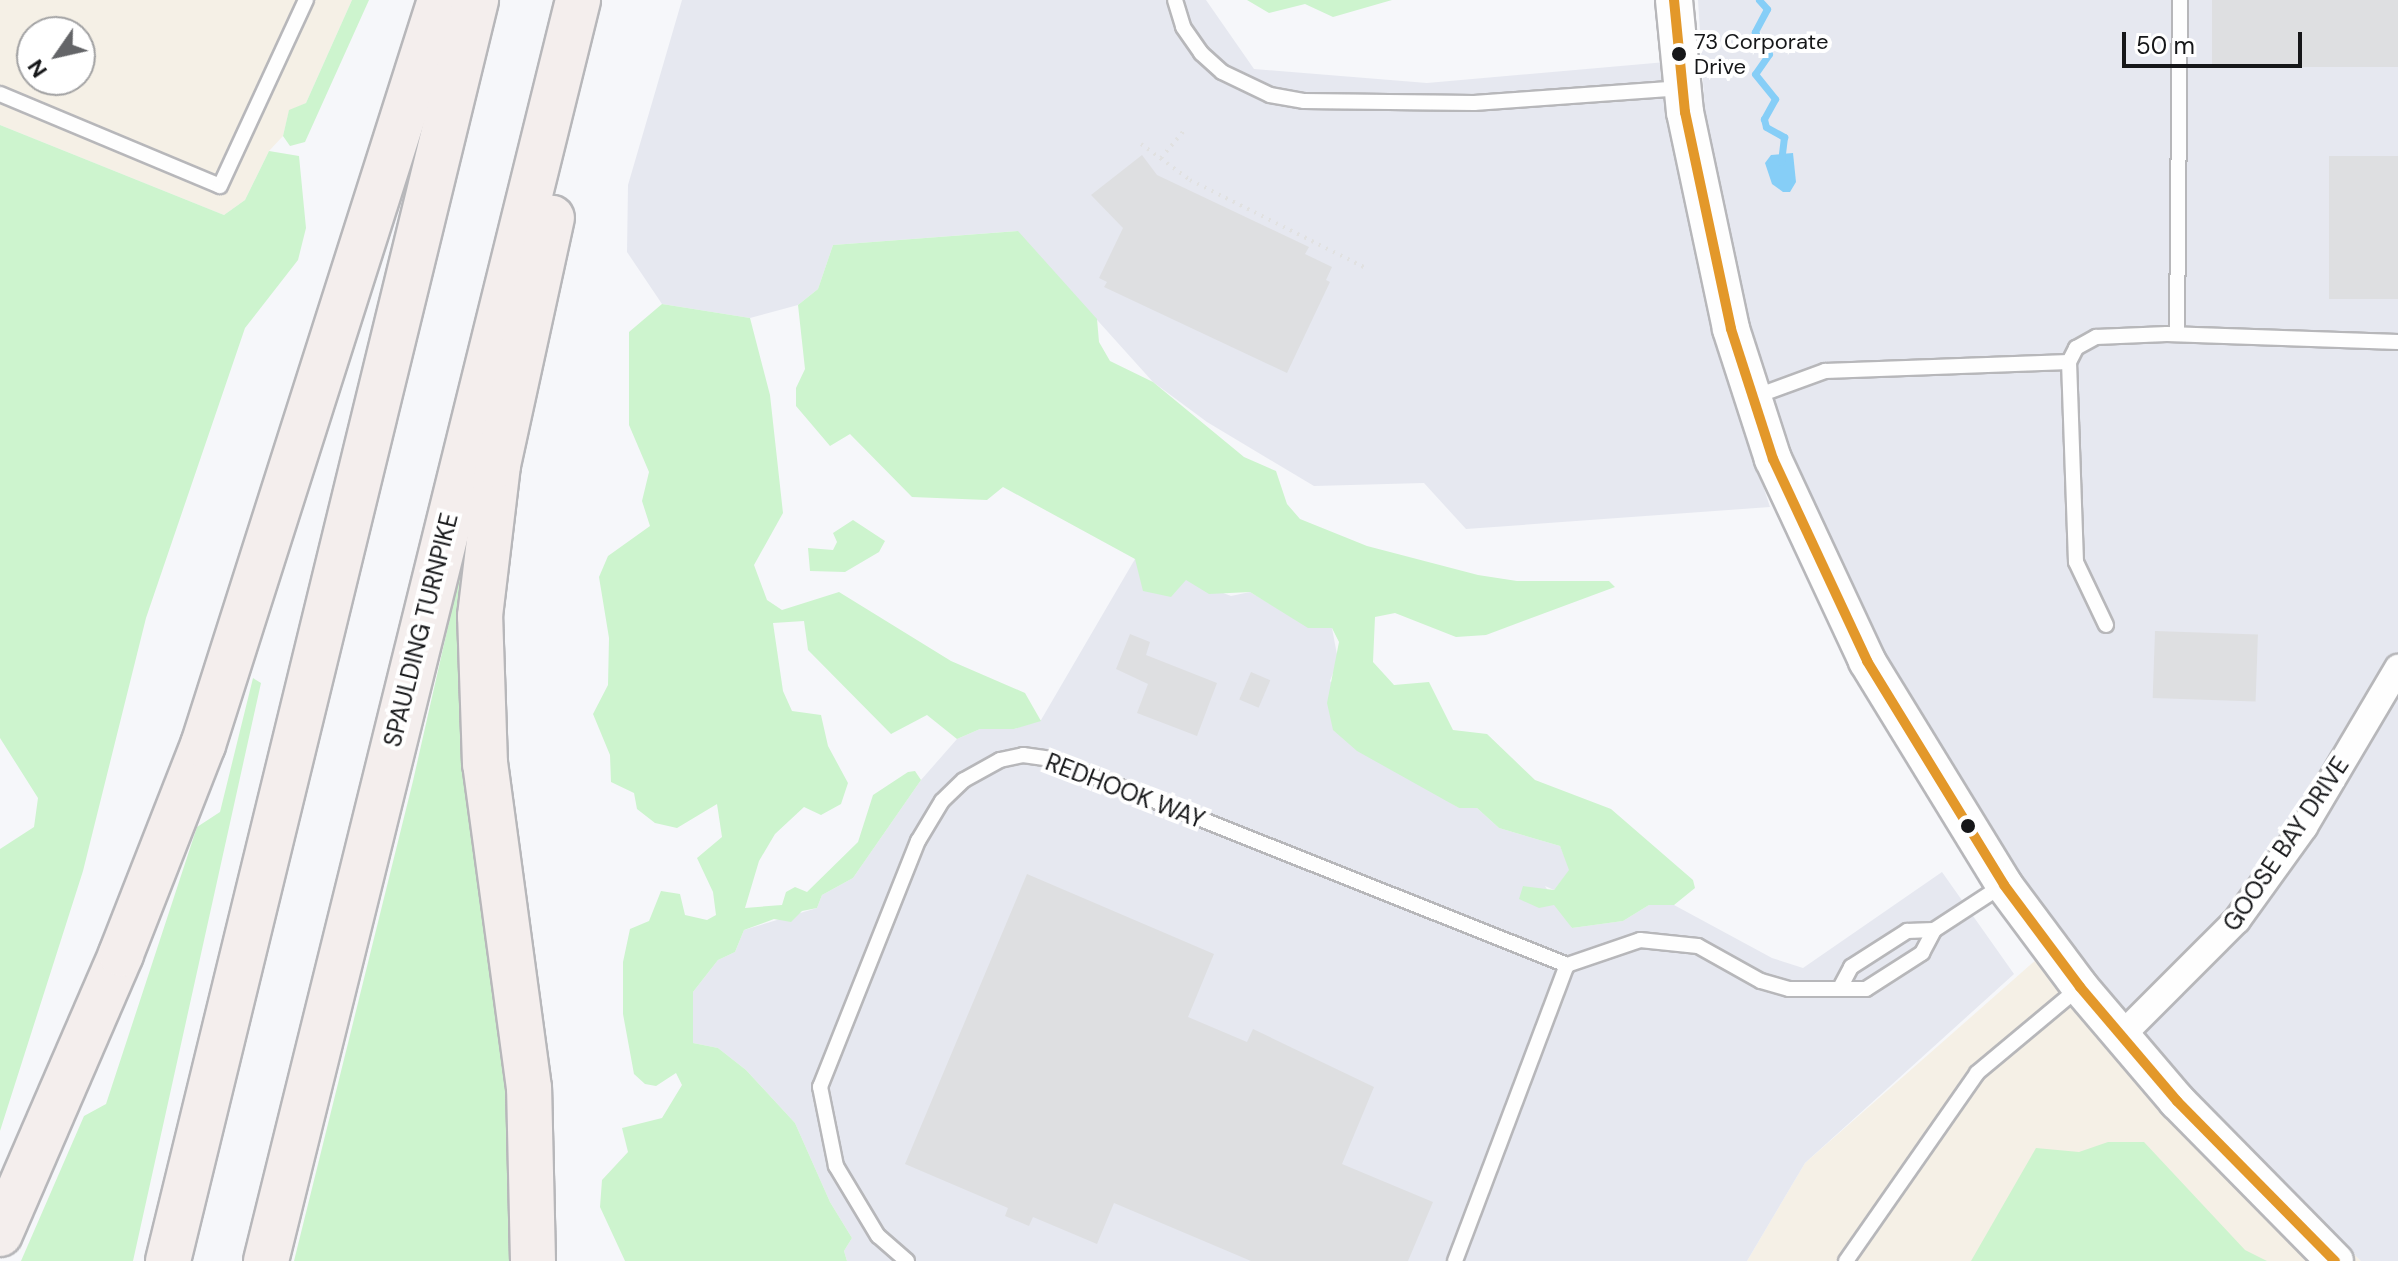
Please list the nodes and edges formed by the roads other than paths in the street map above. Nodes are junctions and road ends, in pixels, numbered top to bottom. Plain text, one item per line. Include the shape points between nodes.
1 (306, 0) edge
2 (440, 0) edge
3 (476, 0) edge
4 (578, 0) edge
5 (595, 0) edge
6 (1175, 0) edge
7 (1674, 0) edge
8 (2180, 0) edge
9 (1682, 88) junction
10 (0, 94) edge
11 (2177, 334) junction
12 (2398, 342) edge
13 (2069, 362) junction
14 (1752, 397) junction
15 (2106, 625) dead end
16 (2398, 668) edge
17 (2004, 885) junction
18 (1934, 930) junction
19 (1567, 965) junction
20 (2080, 987) junction
21 (1840, 988) junction
22 (2120, 1037) junction
23 (0, 1234) edge
24 (168, 1261) edge
25 (266, 1261) edge
26 (533, 1261) edge
27 (907, 1261) edge
28 (1455, 1261) edge
29 (1846, 1261) edge
30 (2335, 1261) edge

1 - 10 lane via 220,186
2 - 23 highway via 203,745 121,954
3 - 24 highway
4 - 25 highway, SPAULDING TURNPIKE
5 - 26 highway via 498,465 480,616 485,764 531,1102
6 - 9 lane via 1183,27 1222,72 1270,95 1304,101 1466,103
7 - 9 street
8 - 11 lane
9 - 14 street via 1708,237
11 - 12 lane
11 - 13 lane via 2096,337 2082,343
13 - 14 lane via 1825,371
13 - 15 lane via 2076,562
14 - 17 street via 1816,561 1867,661
16 - 22 street, GOOSE BAY DRIVE via 2304,827 2237,920
17 - 18 lane
17 - 20 street
18 - 21 lane via 1907,931 1851,967
18 - 21 lane via 1922,953 1866,989
19 - 21 lane via 1640,940 1698,946 1761,981 1789,989
19 - 27 lane, REDHOOK WAY via 1050,759 1023,755 1000,760 964,780 942,801 918,841 820,1087 824,1127 836,1166 878,1236
19 - 28 lane
20 - 22 street
20 - 29 lane via 1977,1073
22 - 30 street

